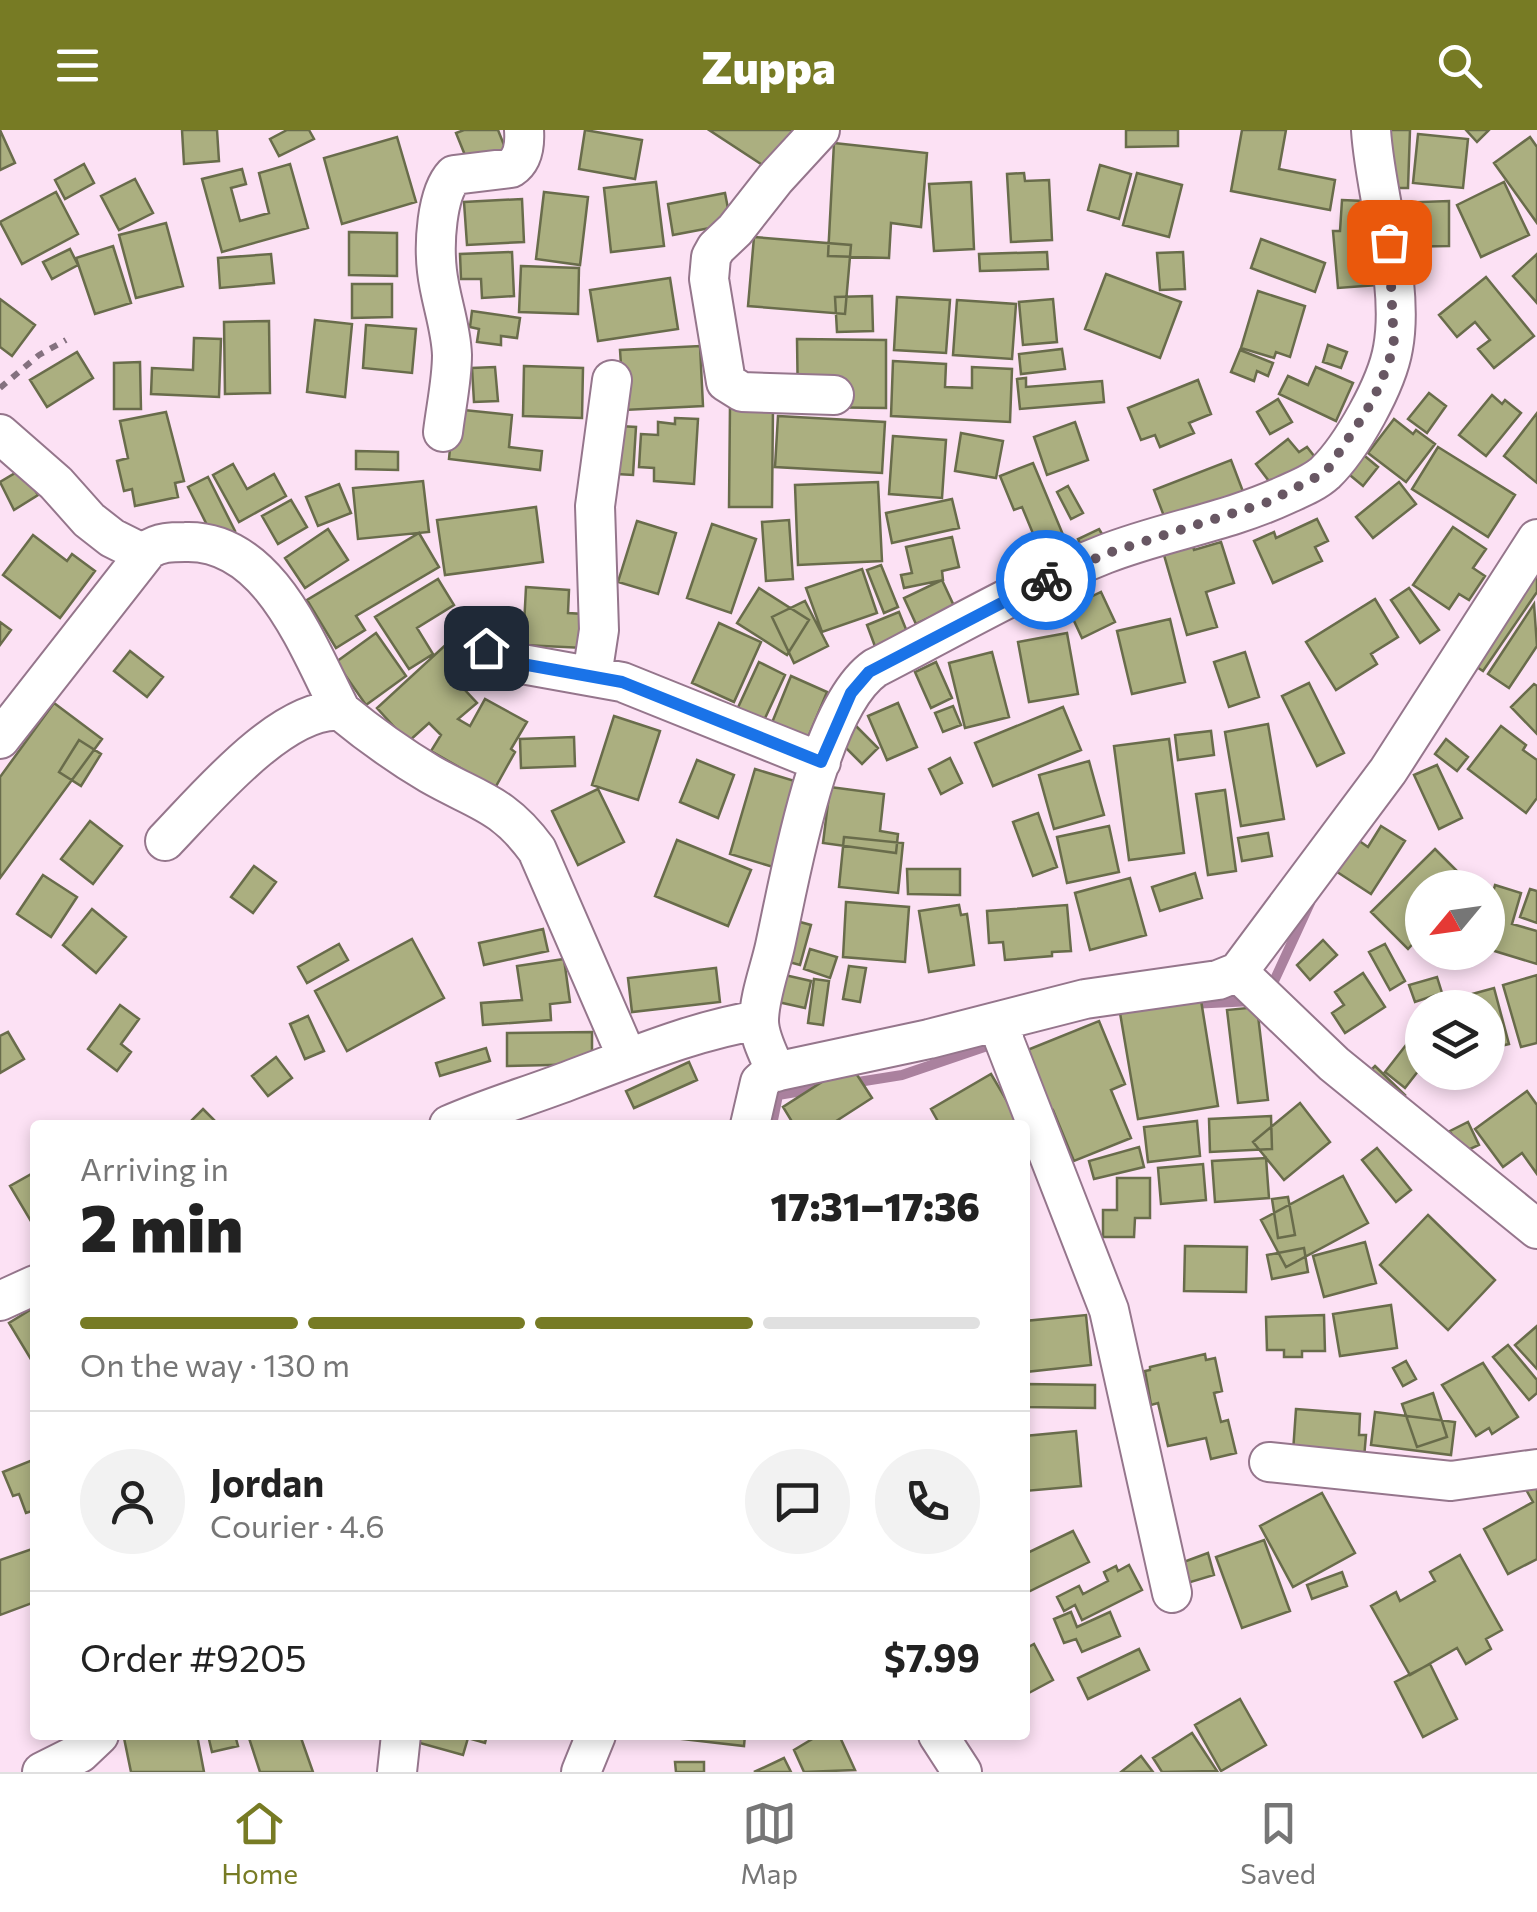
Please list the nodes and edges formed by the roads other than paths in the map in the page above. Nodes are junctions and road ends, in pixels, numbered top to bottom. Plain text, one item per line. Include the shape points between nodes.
1 (524, 130) edge
2 (820, 130) edge
3 (1371, 130) edge
4 (612, 380) dead end
5 (834, 395) dead end
6 (443, 432) dead end
7 (0, 434) edge
8 (1537, 539) edge
9 (144, 554) junction
10 (486, 648) dead end
11 (592, 676) junction
12 (341, 711) junction
13 (0, 739) edge
14 (821, 762) junction
15 (165, 841) dead end
16 (1238, 972) junction
17 (759, 1020) junction
18 (1004, 1020) junction
19 (627, 1058) junction
20 (776, 1072) junction
21 (459, 1120) edge
22 (751, 1120) edge
23 (1537, 1228) edge
24 (30, 1286) edge
25 (0, 1301) edge
26 (1269, 1462) dead end
27 (1537, 1469) edge
28 (1172, 1593) dead end
29 (94, 1740) edge
30 (400, 1740) edge
31 (594, 1740) edge
32 (941, 1740) edge
33 (42, 1772) edge
34 (397, 1772) edge
35 (582, 1772) edge
36 (962, 1772) edge

1 - 6 street via 518,164 454,174 440,202 436,270 452,356
2 - 5 street via 716,248 709,280 726,382 742,392
3 - 14 street via 1389,242 1394,347 1352,438 1326,472 1268,502 1090,561 875,668 851,693
4 - 11 street via 595,506 599,630
7 - 9 street via 89,520
8 - 16 street via 1388,772
9 - 12 street via 156,544 210,543 276,587
9 - 13 street
10 - 11 street via 522,664
11 - 14 street
12 - 15 street via 320,712 250,753
12 - 19 street via 521,828 537,850
14 - 17 street
16 - 18 street
16 - 23 street via 1334,1064
17 - 19 street via 705,1030
17 - 20 street
18 - 20 street
18 - 28 street via 1004,1040 1109,1310
19 - 21 street
20 - 22 street via 760,1082
24 - 25 street
26 - 27 street via 1451,1481
29 - 33 street
30 - 34 street
31 - 35 street
32 - 36 street

